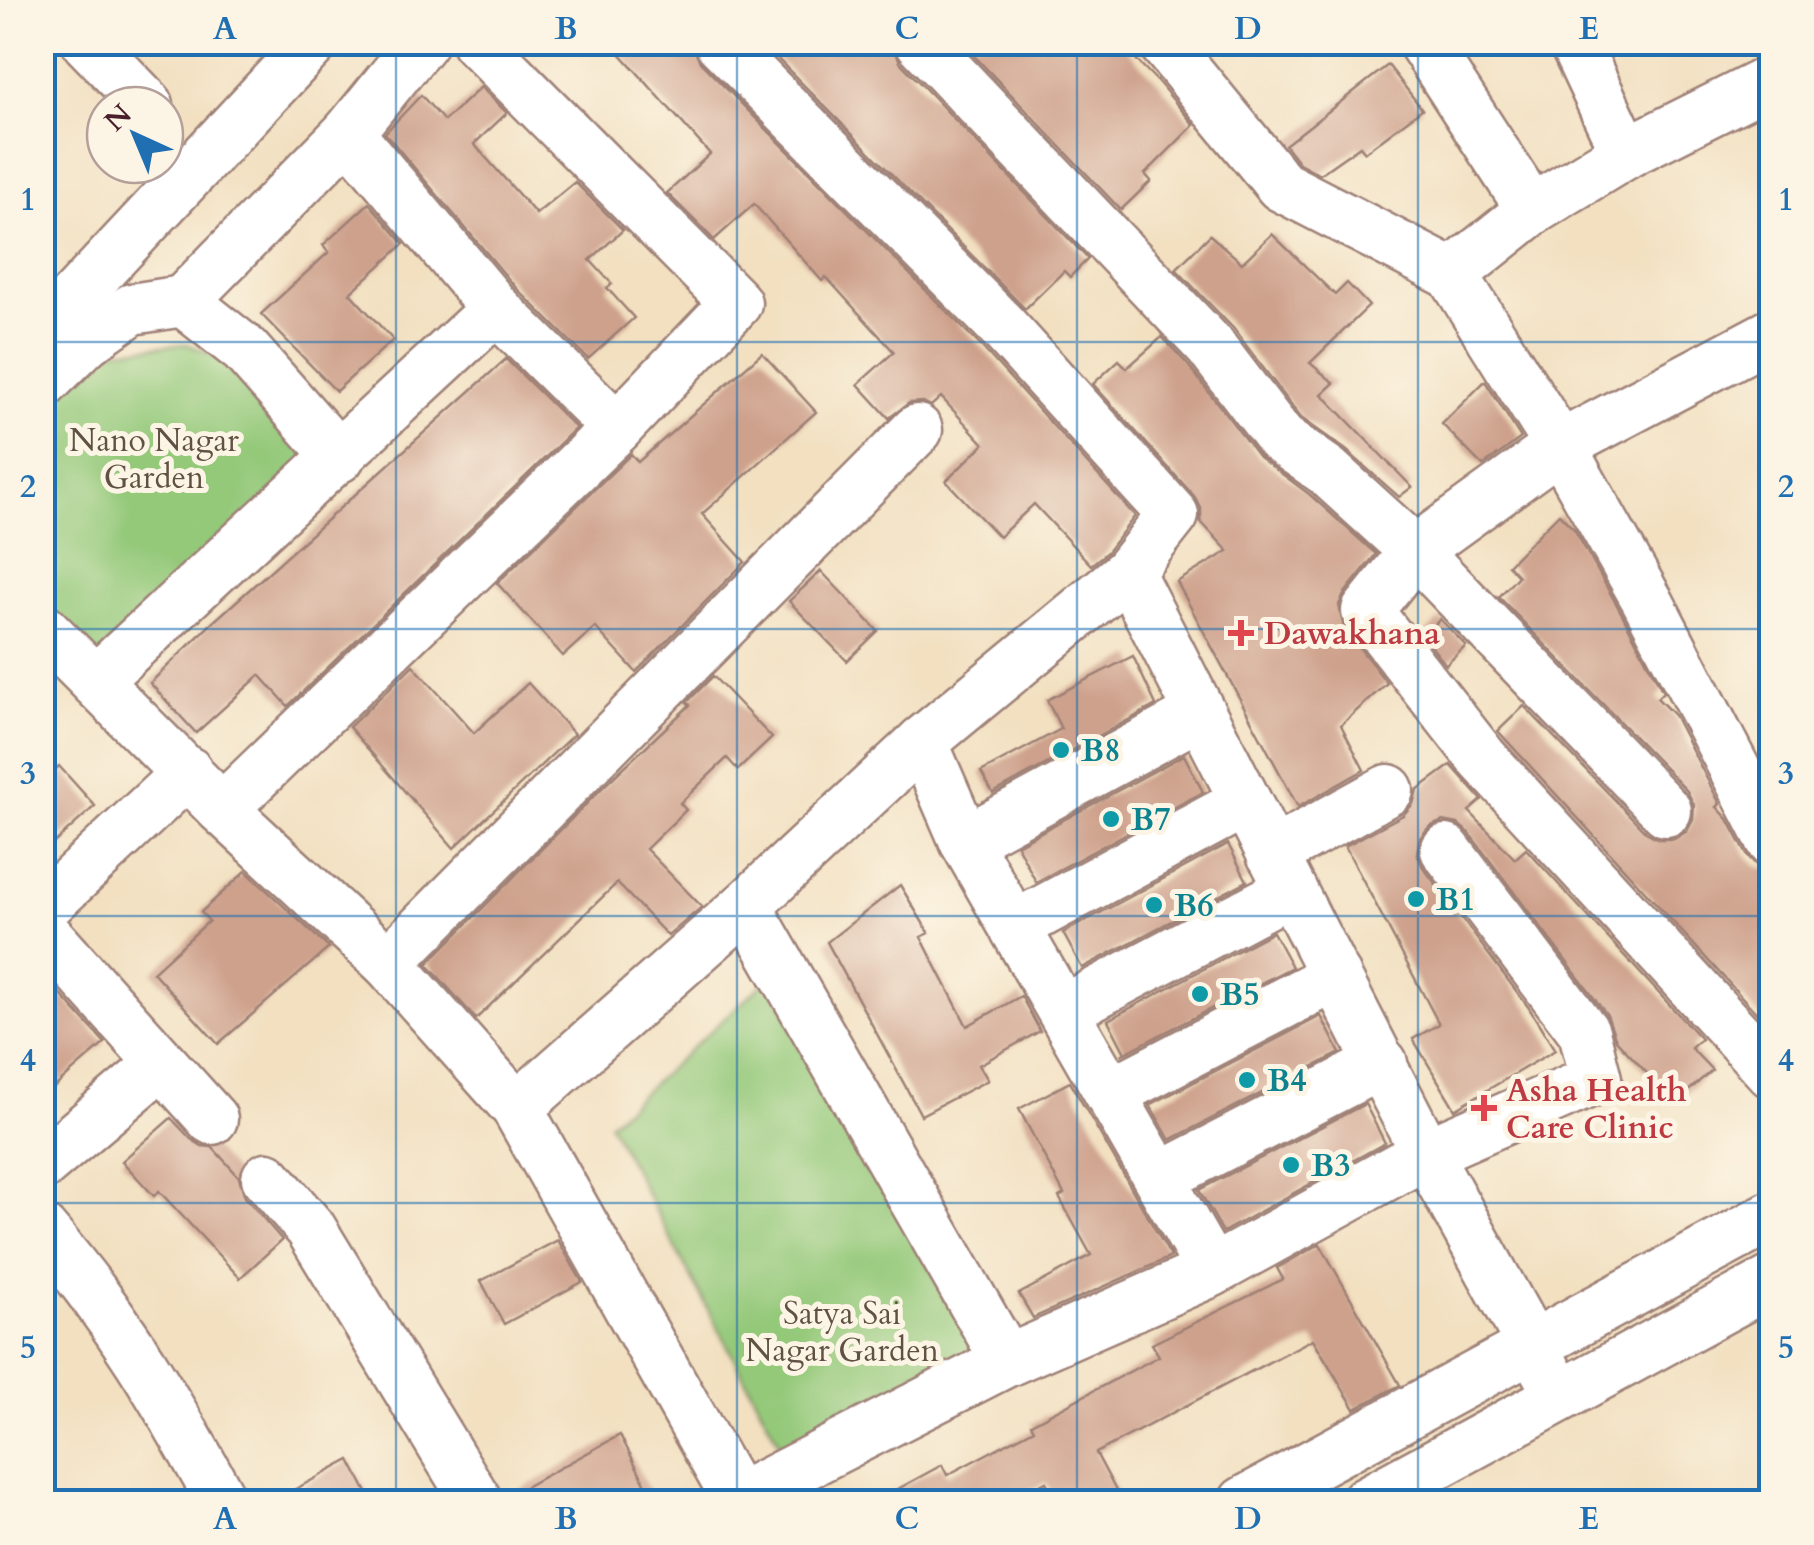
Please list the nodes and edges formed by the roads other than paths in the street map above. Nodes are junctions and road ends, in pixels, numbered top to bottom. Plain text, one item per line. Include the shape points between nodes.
1 (87, 42) edge
2 (313, 42) edge
3 (422, 42) edge
4 (477, 42) edge
5 (720, 42) edge
6 (921, 42) edge
7 (1164, 42) edge
8 (1423, 42) edge
9 (1574, 42) edge
10 (1772, 80) edge
11 (129, 85) edge
12 (348, 133) junction
13 (185, 143) edge
14 (1626, 153) junction
15 (202, 161) junction
16 (1532, 210) junction
17 (1452, 274) junction
18 (183, 301) junction
19 (496, 308) junction
20 (62, 318) edge
21 (1772, 334) edge
22 (42, 384) edge
23 (617, 428) junction
24 (916, 430) dead end
25 (1560, 446) junction
26 (339, 457) junction
27 (1415, 551) junction
28 (1128, 572) junction
29 (42, 628) edge
30 (95, 681) junction
31 (1199, 714) junction
32 (922, 742) junction
33 (188, 772) junction
34 (1388, 790) dead end
35 (1245, 802) junction
36 (222, 809) junction
37 (1666, 811) dead end
38 (965, 840) junction
39 (1772, 841) edge
40 (1446, 850) dead end
41 (1282, 872) junction
42 (746, 906) junction
43 (42, 909) edge
44 (1015, 926) junction
45 (42, 930) edge
46 (388, 963) junction
47 (1336, 976) junction
48 (1064, 1010) junction
49 (1382, 1063) junction
50 (161, 1064) junction
51 (1772, 1073) edge
52 (1111, 1092) junction
53 (518, 1108) junction
54 (212, 1119) dead end
55 (1426, 1152) junction
56 (42, 1165) edge
57 (267, 1178) dead end
58 (1160, 1178) junction
59 (1772, 1216) edge
60 (42, 1230) edge
61 (1727, 1239) junction
62 (1212, 1271) junction
63 (1766, 1296) edge
64 (1533, 1347) junction
65 (1007, 1361) junction
66 (1560, 1396) junction
67 (735, 1501) edge
68 (222, 1502) edge
69 (477, 1502) edge
70 (1244, 1502) edge
71 (1366, 1502) edge

1 - 11 street
2 - 15 street
3 - 12 street
4 - 23 street via 736,303
5 - 28 street via 1001,324 1174,515
6 - 27 street via 1210,346 1280,438
7 - 17 street via 1282,186
8 - 16 street
9 - 14 street
10 - 14 street
12 - 18 street
12 - 19 street
13 - 15 street
14 - 16 street
15 - 20 street
16 - 17 street
17 - 25 street
18 - 20 street
18 - 26 street via 245,350
19 - 23 street
19 - 26 street
20 - 22 street
21 - 25 street
23 - 36 street
24 - 46 street
25 - 27 street
25 - 39 street
26 - 30 street
27 - 37 street
27 - 51 street via 1367,611 1483,760
28 - 31 street
28 - 32 street
29 - 30 street
30 - 33 street
31 - 35 street
31 - 38 street
32 - 38 street
32 - 42 street
33 - 36 street
33 - 43 street
34 - 41 street
35 - 41 street
35 - 44 street
36 - 46 street
38 - 44 street
40 - 55 street via 1584,1032 1596,1079
41 - 47 street
41 - 48 street
42 - 53 street
42 - 65 street
44 - 48 street
45 - 50 street
46 - 53 street
47 - 49 street
47 - 52 street
48 - 52 street
49 - 55 street
49 - 58 street
50 - 54 street
50 - 56 street
52 - 58 street
53 - 67 street
55 - 62 street
55 - 64 street
57 - 69 street via 310,1229
58 - 62 street
59 - 61 street
60 - 68 street via 89,1284 158,1385
61 - 63 street
61 - 64 street
62 - 65 street
63 - 66 street
64 - 66 street
64 - 70 street
65 - 67 street
66 - 71 street

